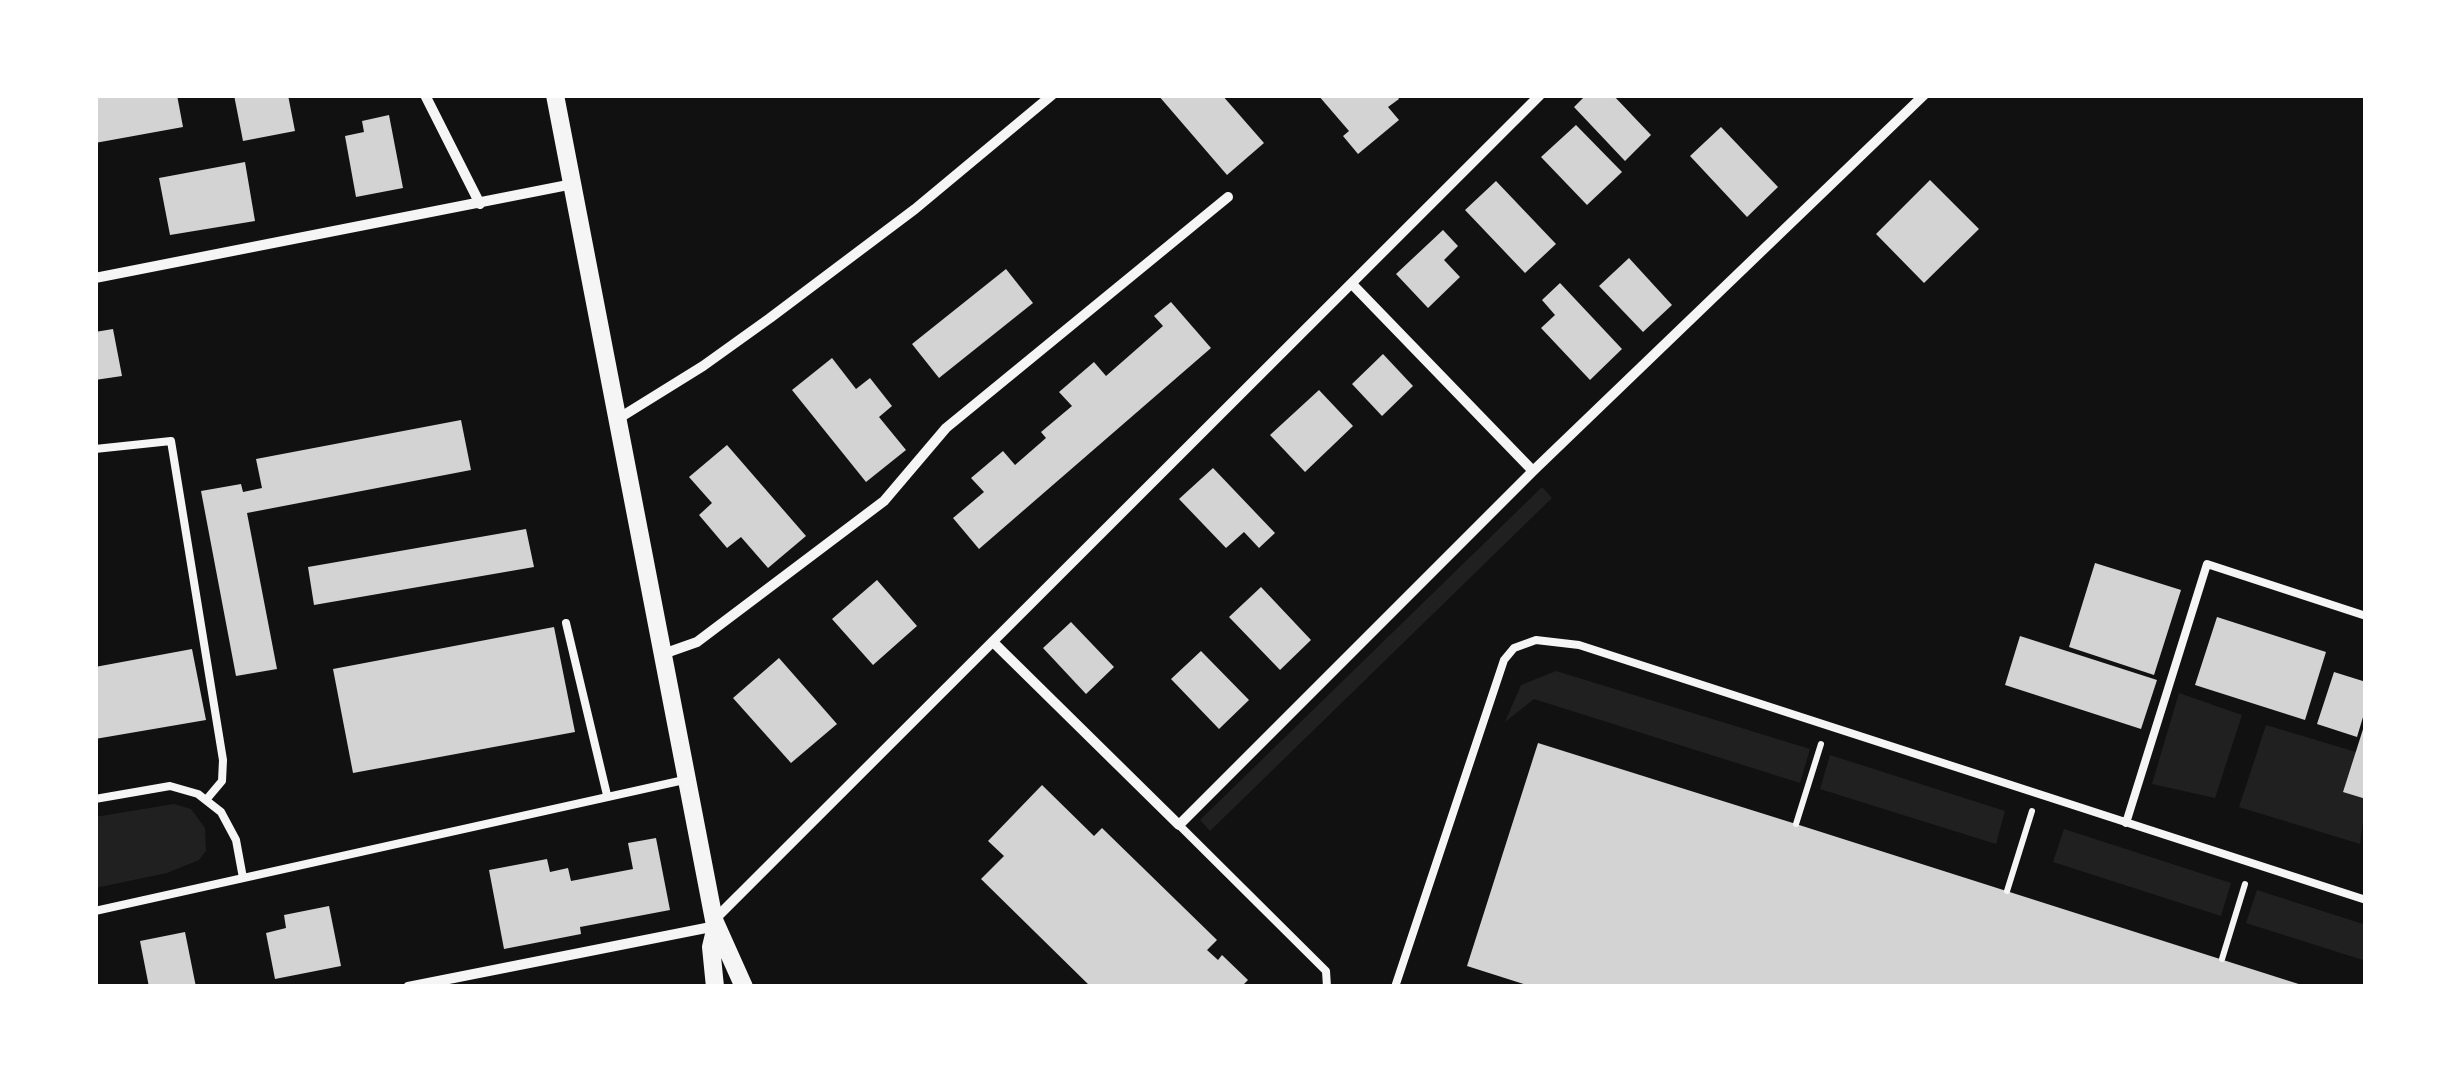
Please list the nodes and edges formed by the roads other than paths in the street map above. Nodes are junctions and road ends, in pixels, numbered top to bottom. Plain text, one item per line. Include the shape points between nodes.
1 (425, 95) edge
2 (555, 95) edge
3 (1052, 95) edge
4 (1540, 95) edge
5 (1924, 95) edge
6 (574, 184) junction
7 (1228, 197) dead end
8 (480, 204) junction
9 (95, 278) edge
10 (1352, 284) junction
11 (614, 421) junction
12 (95, 449) edge
13 (1533, 471) junction
14 (2366, 616) edge
15 (566, 623) dead end
16 (993, 642) junction
17 (663, 654) junction
18 (689, 779) junction
19 (608, 795) junction
20 (95, 799) edge
21 (206, 800) junction
22 (2126, 823) junction
23 (1179, 825) junction
24 (243, 878) junction
25 (2366, 900) edge
26 (95, 911) edge
27 (715, 923) junction
28 (463, 982) edge
29 (408, 987) edge
30 (715, 987) edge
31 (744, 987) edge
32 (1327, 987) edge
33 (1395, 987) edge

1 - 8 street
2 - 6 street
3 - 11 street via 814,285
4 - 10 street
5 - 13 street
6 - 8 street
6 - 11 street
7 - 17 street via 946,428 884,501 698,642
8 - 9 street
10 - 13 street
10 - 16 street
11 - 17 street
12 - 21 lane via 171,442 223,760 222,781
13 - 23 street
14 - 22 lane via 2207,564
15 - 19 lane
16 - 23 street
16 - 27 street
17 - 18 street
18 - 19 lane
18 - 27 street
19 - 24 lane
20 - 21 lane via 170,786
21 - 24 lane via 236,840
22 - 25 lane
22 - 33 lane via 1579,645 1536,640 1504,660
23 - 32 lane via 1326,972
24 - 26 lane
27 - 28 street
27 - 30 street
27 - 31 street
28 - 29 street

